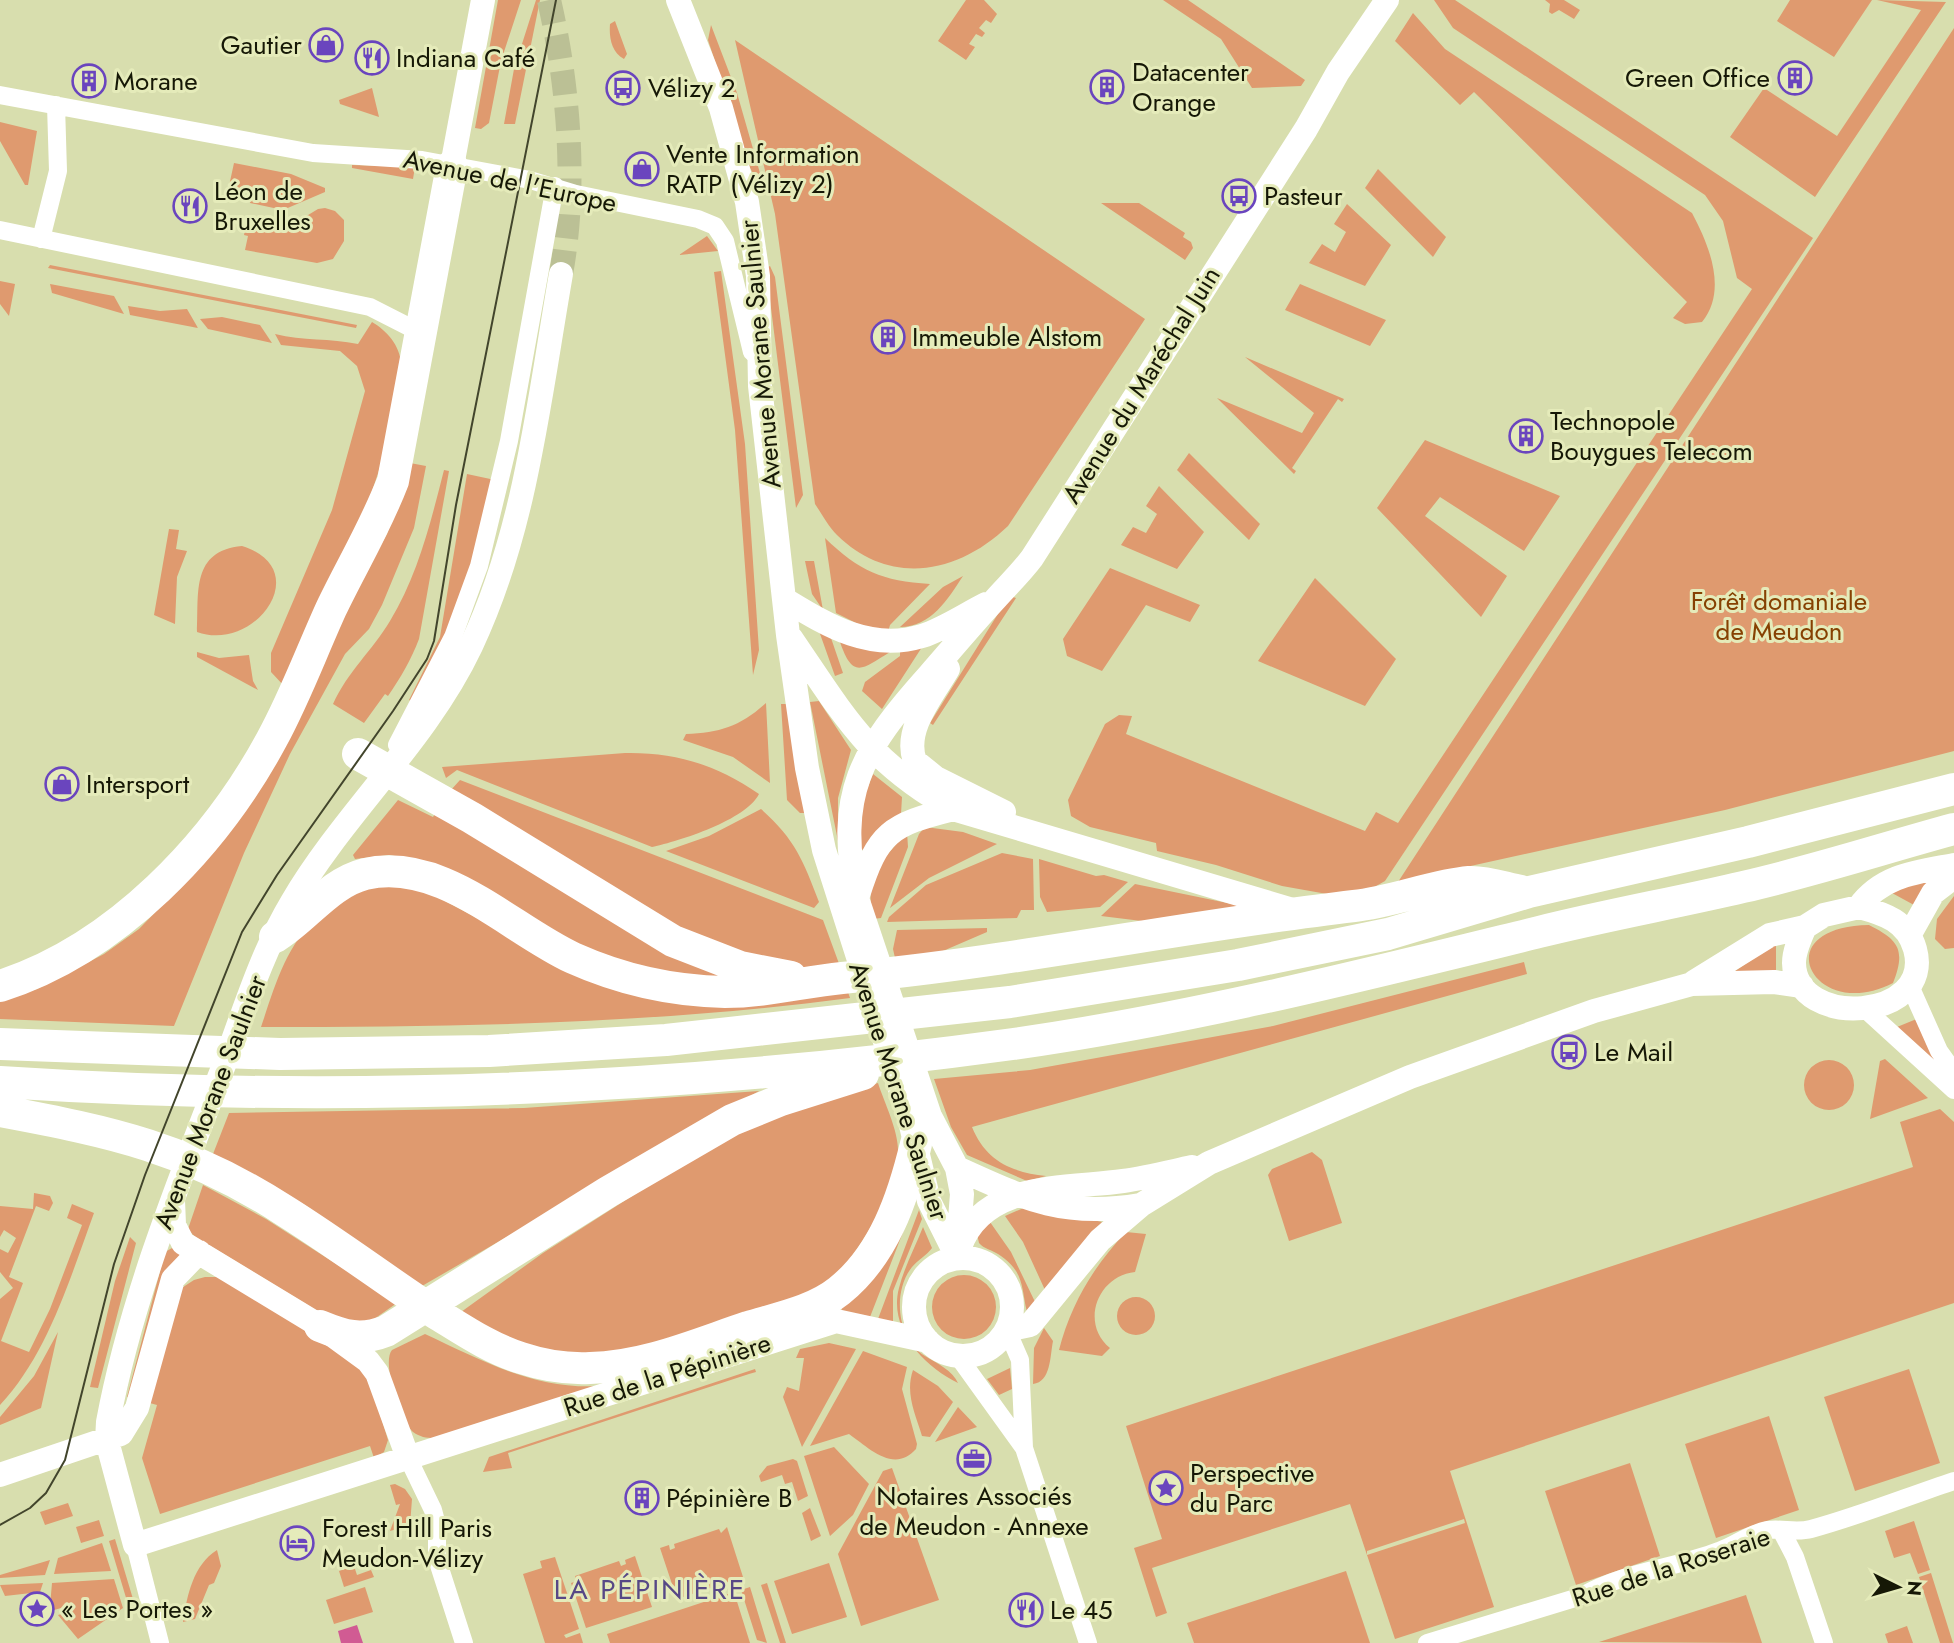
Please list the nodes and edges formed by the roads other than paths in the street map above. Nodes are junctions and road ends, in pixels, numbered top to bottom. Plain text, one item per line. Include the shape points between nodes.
1 (483, 0) edge
2 (678, 0) edge
3 (1387, 0) edge
4 (0, 95) edge
5 (56, 105) junction
6 (452, 166) junction
7 (555, 186) junction
8 (0, 230) edge
9 (41, 239) junction
10 (561, 274) tunnel mouth
11 (423, 334) junction
12 (760, 386) junction
13 (784, 599) junction
14 (994, 600) junction
15 (972, 626) junction
16 (788, 635) junction
17 (427, 708) junction
18 (870, 750) junction
19 (358, 754) dead end
20 (1954, 789) edge
21 (953, 809) junction
22 (1954, 829) edge
23 (1060, 839) junction
24 (1954, 865) edge
25 (1954, 877) edge
26 (1530, 892) junction
27 (858, 898) junction
28 (1859, 907) junction
29 (1301, 912) junction
30 (1805, 927) junction
31 (1910, 934) junction
32 (275, 937) junction
33 (867, 958) junction
34 (810, 981) junction
35 (1692, 984) junction
36 (0, 986) edge
37 (1802, 986) junction
38 (1910, 986) junction
39 (1865, 1009) junction
40 (0, 1044) edge
41 (931, 1053) junction
42 (1954, 1072) edge
43 (0, 1082) edge
44 (1954, 1090) edge
45 (0, 1111) edge
46 (918, 1126) junction
47 (1209, 1163) junction
48 (957, 1168) junction
49 (174, 1192) junction
50 (1017, 1194) junction
51 (1141, 1205) junction
52 (199, 1252) junction
53 (957, 1258) junction
54 (320, 1326) junction
55 (1007, 1330) junction
56 (928, 1341) junction
57 (957, 1356) junction
58 (107, 1441) junction
59 (1024, 1448) junction
60 (408, 1458) junction
61 (0, 1475) edge
62 (1954, 1482) edge
63 (1782, 1532) junction
64 (135, 1545) junction
65 (160, 1643) edge
66 (464, 1643) edge
67 (1088, 1643) edge
68 (1427, 1643) edge
69 (1824, 1643) edge

1 - 6 main road
2 - 12 main road, Avenue Morane Saulnier via 721,108 747,202 758,276
3 - 14 main road, Avenue du Maréchal Juin via 1032,558
4 - 5 street, Avenue de l'Europe
5 - 6 street, Avenue de l'Europe via 313,153 392,156
5 - 9 street via 58,171
6 - 7 street, Avenue de l'Europe
6 - 11 highway
7 - 12 street, Avenue de l'Europe via 715,226 725,241
7 - 17 street, Avenue Morane Saulnier via 488,537
8 - 9 street
9 - 11 street via 370,307
10 - 17 main road, Avenue Morane Saulnier via 513,530 473,643
11 - 36 highway via 393,481 375,528 332,608 272,740 242,787 180,866 131,913 78,950
12 - 13 main road, Avenue Morane Saulnier
13 - 14 main road via 856,638 894,640 923,635
13 - 16 main road, Avenue Morane Saulnier
14 - 15 main road, Avenue du Maréchal Juin
15 - 18 main road, Avenue du Maréchal Juin via 890,718
15 - 23 main road via 918,722 911,740 915,761 936,778
16 - 18 main road, Avenue Morane Saulnier
16 - 33 main road, Avenue Morane Saulnier via 824,850
17 - 32 main road, Avenue Morane Saulnier via 292,903
18 - 21 main road
18 - 27 main road, Avenue Morane Saulnier via 849,821 850,864
19 - 34 highway via 673,941 740,967
20 - 26 highway
21 - 23 main road
21 - 27 main road via 911,820 891,831 873,853
22 - 41 highway via 1744,887 1642,907 1272,998 1122,1026
23 - 29 main road
24 - 28 main road via 1900,876 1870,891
25 - 31 main road via 1933,893
26 - 29 highway via 1471,882 1382,903
26 - 40 highway via 1388,934 1238,965 1010,1002 666,1040 389,1054
27 - 33 main road, Avenue Morane Saulnier
28 - 30 main road via 1824,915
28 - 31 main road via 1895,919
29 - 34 highway via 930,970
30 - 35 main road via 1770,935
30 - 37 main road via 1794,963
31 - 38 main road via 1916,954
32 - 34 highway via 350,879 400,872 447,885 573,957 650,984 730,992 783,989
32 - 49 main road, Avenue Morane Saulnier
33 - 46 main road, Avenue Morane Saulnier
35 - 37 main road
35 - 47 main road via 1583,1015 1410,1077
37 - 39 main road via 1837,1008
38 - 39 main road via 1898,997
38 - 42 street via 1939,1051
39 - 44 street
41 - 43 highway via 758,1072 492,1089 296,1093
41 - 54 highway via 732,1120 395,1326 363,1338
45 - 46 highway via 125,1136 192,1159 286,1211 392,1284 502,1351 546,1364 589,1368 649,1360 805,1309 839,1291 866,1261 904,1195
46 - 48 main road, Avenue Morane Saulnier
46 - 53 main road, Avenue Morane Saulnier via 929,1201
47 - 50 main road via 1126,1181
47 - 51 main road
48 - 50 main road
48 - 53 main road, Avenue Morane Saulnier via 962,1194
49 - 52 main road via 174,1225 183,1242
49 - 58 main road, Avenue Morane Saulnier via 112,1401
50 - 51 main road via 1076,1210
50 - 53 main road via 970,1226
51 - 55 main road via 1093,1247 1030,1325
52 - 54 main road
52 - 58 main road via 173,1279 137,1408 121,1434
53 - 55 main road via 986,1264 1007,1284 1011,1306
53 - 56 main road via 930,1271 920,1283 915,1313
54 - 60 main road via 373,1366
55 - 57 main road via 987,1350
55 - 59 street via 1020,1360
56 - 57 main road
56 - 60 main road, Rue de la Pépinière via 836,1321
57 - 59 street
58 - 61 main road
58 - 64 main road
59 - 67 street
60 - 64 main road, Rue de la Pépinière
60 - 66 street via 433,1510 437,1559
62 - 63 street, Rue de la Roseraie via 1808,1530
63 - 68 street, Rue de la Roseraie via 1770,1530 1676,1566 1644,1570 1582,1596
63 - 69 street
64 - 65 street

